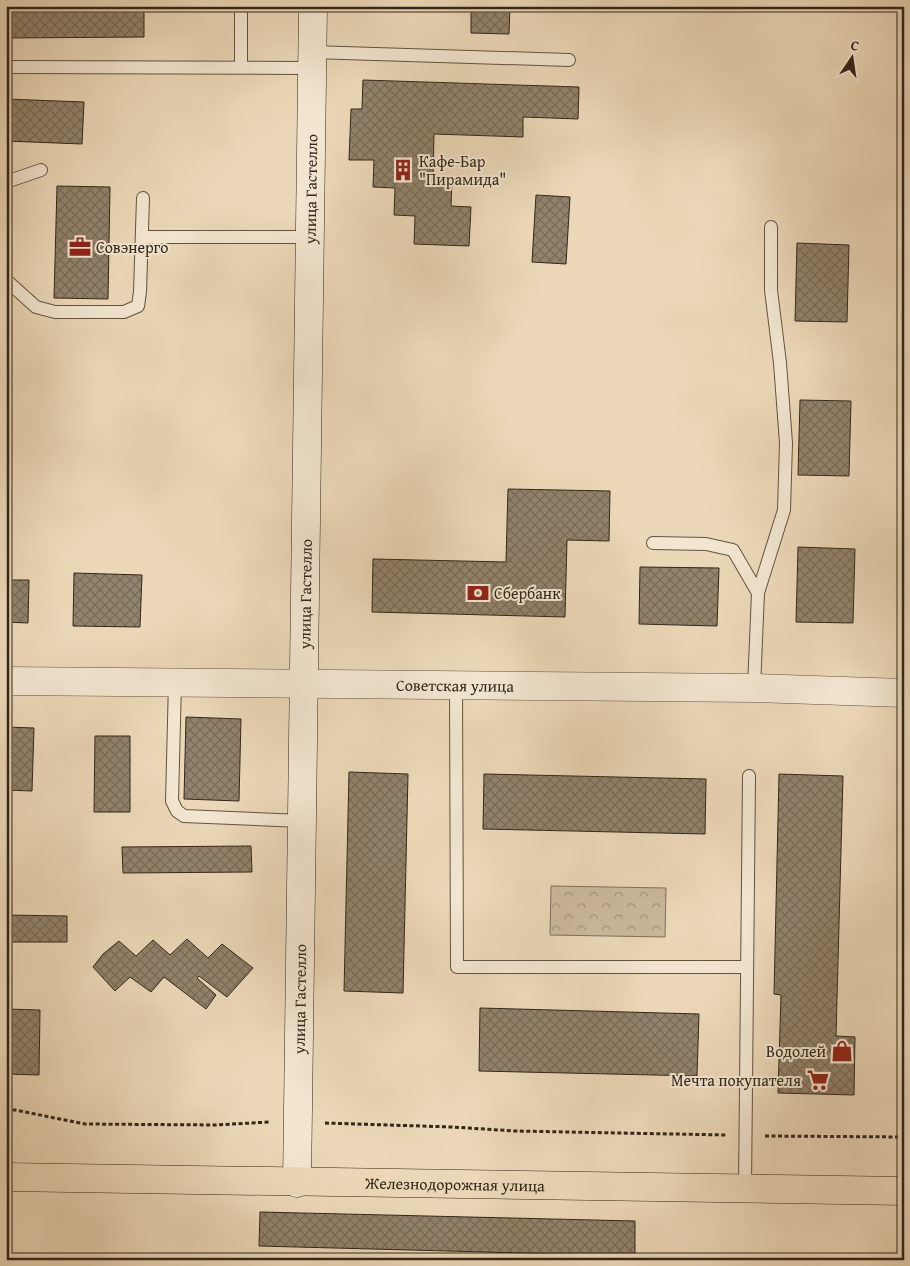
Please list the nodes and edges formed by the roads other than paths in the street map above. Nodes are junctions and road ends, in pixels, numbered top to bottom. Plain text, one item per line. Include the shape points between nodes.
1 (241, 6) edge
2 (313, 6) edge
3 (312, 60) junction
4 (569, 60) dead end
5 (6, 67) edge
6 (241, 67) junction
7 (41, 170) dead end
8 (6, 182) edge
9 (143, 198) dead end
10 (771, 227) dead end
11 (142, 237) junction
12 (310, 237) junction
13 (6, 280) edge
14 (653, 543) dead end
15 (758, 593) junction
16 (6, 681) edge
17 (175, 682) junction
18 (303, 684) junction
19 (456, 685) junction
20 (754, 688) junction
21 (904, 693) edge
22 (749, 776) dead end
23 (302, 821) junction
24 (746, 967) junction
25 (6, 1178) edge
26 (297, 1183) junction
27 (745, 1189) junction
28 (904, 1191) edge

1 - 6 lane
2 - 3 main road, улица Гастелло
3 - 4 lane
3 - 6 lane
3 - 12 main road, улица Гастелло
5 - 6 lane
7 - 8 lane
9 - 11 lane
10 - 15 lane via 771,290 786,442 784,510
11 - 12 lane
11 - 13 lane via 138,306 124,312 55,312 36,307
12 - 18 main road, улица Гастелло
14 - 15 lane via 706,544 733,550
15 - 20 lane
16 - 17 main road, Советская улица
17 - 18 main road, Советская улица
17 - 23 lane via 172,801 178,811 184,816
18 - 19 main road, Советская улица
18 - 23 main road, улица Гастелло
19 - 20 main road, Советская улица
19 - 24 lane via 457,966
20 - 21 main road, Советская улица
22 - 24 lane
23 - 26 main road, улица Гастелло
24 - 27 lane
25 - 26 main road, Железнодорожная улица
26 - 27 main road, Железнодорожная улица
27 - 28 main road, Железнодорожная улица

